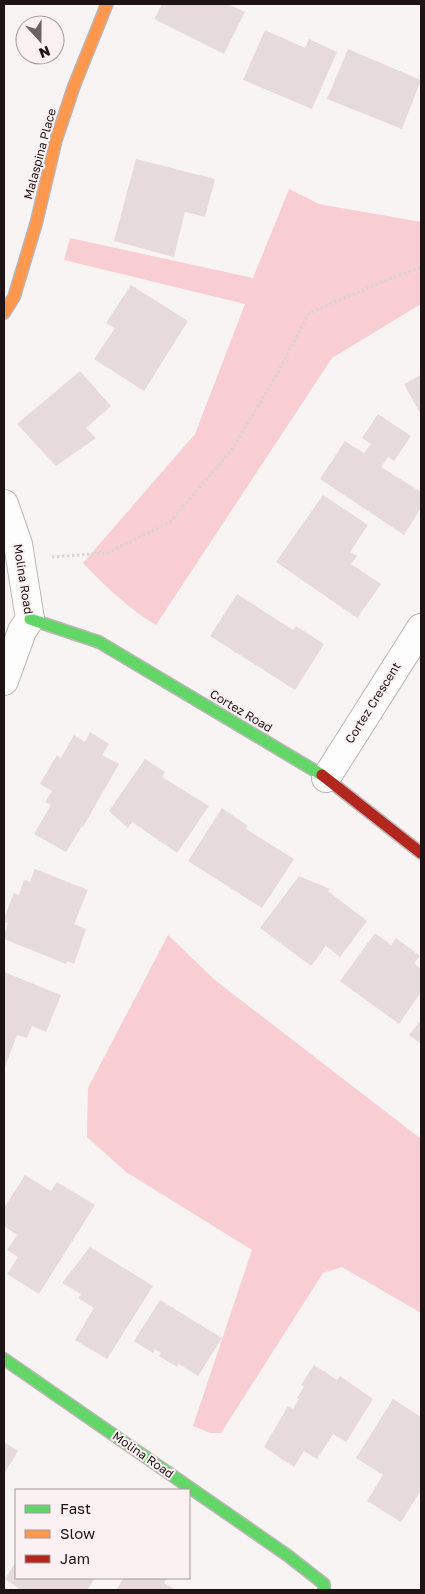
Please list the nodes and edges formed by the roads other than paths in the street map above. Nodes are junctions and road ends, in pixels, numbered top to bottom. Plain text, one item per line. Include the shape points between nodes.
1 (107, 4) edge
2 (4, 313) edge
3 (4, 504) edge
4 (30, 619) junction
5 (421, 628) edge
6 (4, 681) edge
7 (326, 778) junction
8 (421, 853) edge
9 (4, 1359) edge
10 (324, 1590) edge

1 - 2 street, Malaspina Place via 56,140 14,296
3 - 4 street, Molina Road via 18,544
4 - 6 street, Molina Road via 22,631
4 - 7 street, Cortez Road via 99,642
5 - 7 street, Cortez Crescent
7 - 8 street, Cortez Road
9 - 10 street, Molina Road via 287,1555 324,1584

